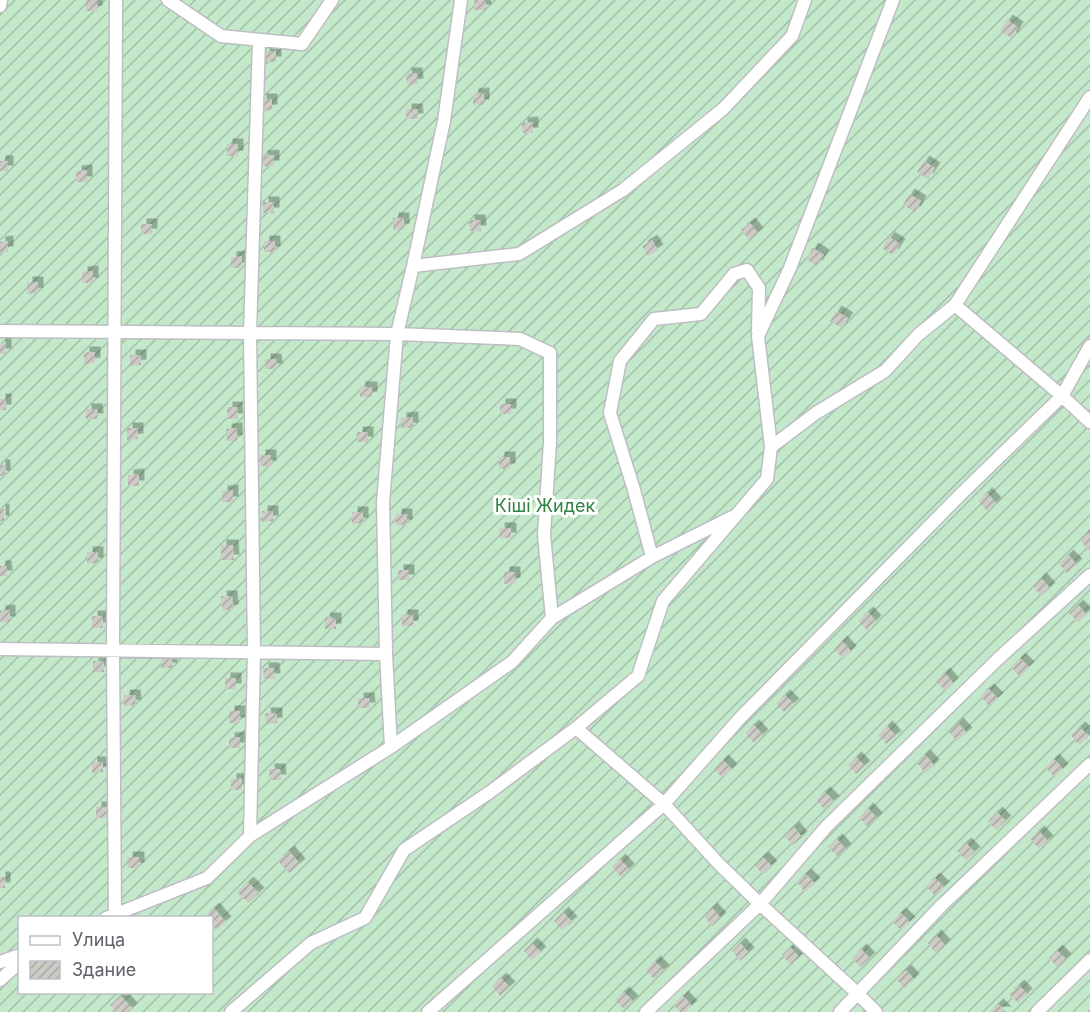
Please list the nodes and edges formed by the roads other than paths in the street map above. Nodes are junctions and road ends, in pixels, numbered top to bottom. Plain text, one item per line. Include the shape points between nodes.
1 (1, 0) edge
2 (116, 0) edge
3 (168, 0) edge
4 (332, 0) edge
5 (461, 0) edge
6 (805, 0) edge
7 (893, 0) edge
8 (0, 6) edge
9 (259, 40) junction
10 (1090, 97) edge
11 (413, 266) junction
12 (955, 305) junction
13 (0, 331) edge
14 (114, 332) junction
15 (250, 333) junction
16 (397, 334) junction
17 (758, 336) junction
18 (1090, 346) edge
19 (1062, 396) junction
20 (1090, 422) edge
21 (771, 447) junction
22 (738, 514) junction
23 (652, 557) junction
24 (1090, 575) edge
25 (552, 618) junction
26 (0, 649) edge
27 (113, 651) junction
28 (254, 652) junction
29 (386, 654) junction
30 (576, 728) junction
31 (392, 747) junction
32 (1090, 764) edge
33 (664, 804) junction
34 (250, 836) junction
35 (760, 904) junction
36 (111, 916) edge
37 (18, 956) edge
38 (1090, 960) edge
39 (0, 962) edge
40 (18, 964) edge
41 (0, 980) edge
42 (857, 993) junction
43 (231, 1012) edge
44 (428, 1012) edge
45 (646, 1012) edge
46 (840, 1012) edge
47 (876, 1012) edge
48 (1036, 1012) edge

1 - 8 street
2 - 14 street
3 - 9 street via 221,36
4 - 9 street via 302,44
5 - 11 street via 444,121
6 - 11 street via 792,36 723,109 623,190 519,254
7 - 17 street via 790,268
9 - 15 street
10 - 12 street
11 - 16 street
12 - 19 street
12 - 21 street via 918,335 885,371 816,413
13 - 14 street
14 - 15 street
14 - 27 street
15 - 16 street
15 - 28 street
16 - 25 street via 520,339 550,353 544,535
16 - 29 street via 383,502
17 - 21 street
17 - 23 street via 759,288 747,270 734,274 701,314 654,319 620,362 610,413
18 - 19 street
19 - 20 street
19 - 33 street via 741,717
21 - 22 street via 767,479
22 - 23 street
22 - 30 street via 663,601 638,676
23 - 25 street
24 - 35 street via 827,826
25 - 31 street via 512,662
26 - 27 street
27 - 28 street
27 - 36 street
28 - 29 street
28 - 34 street
29 - 31 street
30 - 33 street
30 - 43 street via 404,850 365,918 311,943
31 - 34 street
32 - 42 street via 941,906
33 - 35 street
33 - 44 street
34 - 36 street via 207,878
35 - 42 street
35 - 45 street
37 - 39 street
38 - 48 street
40 - 41 street
42 - 46 street
42 - 47 street

